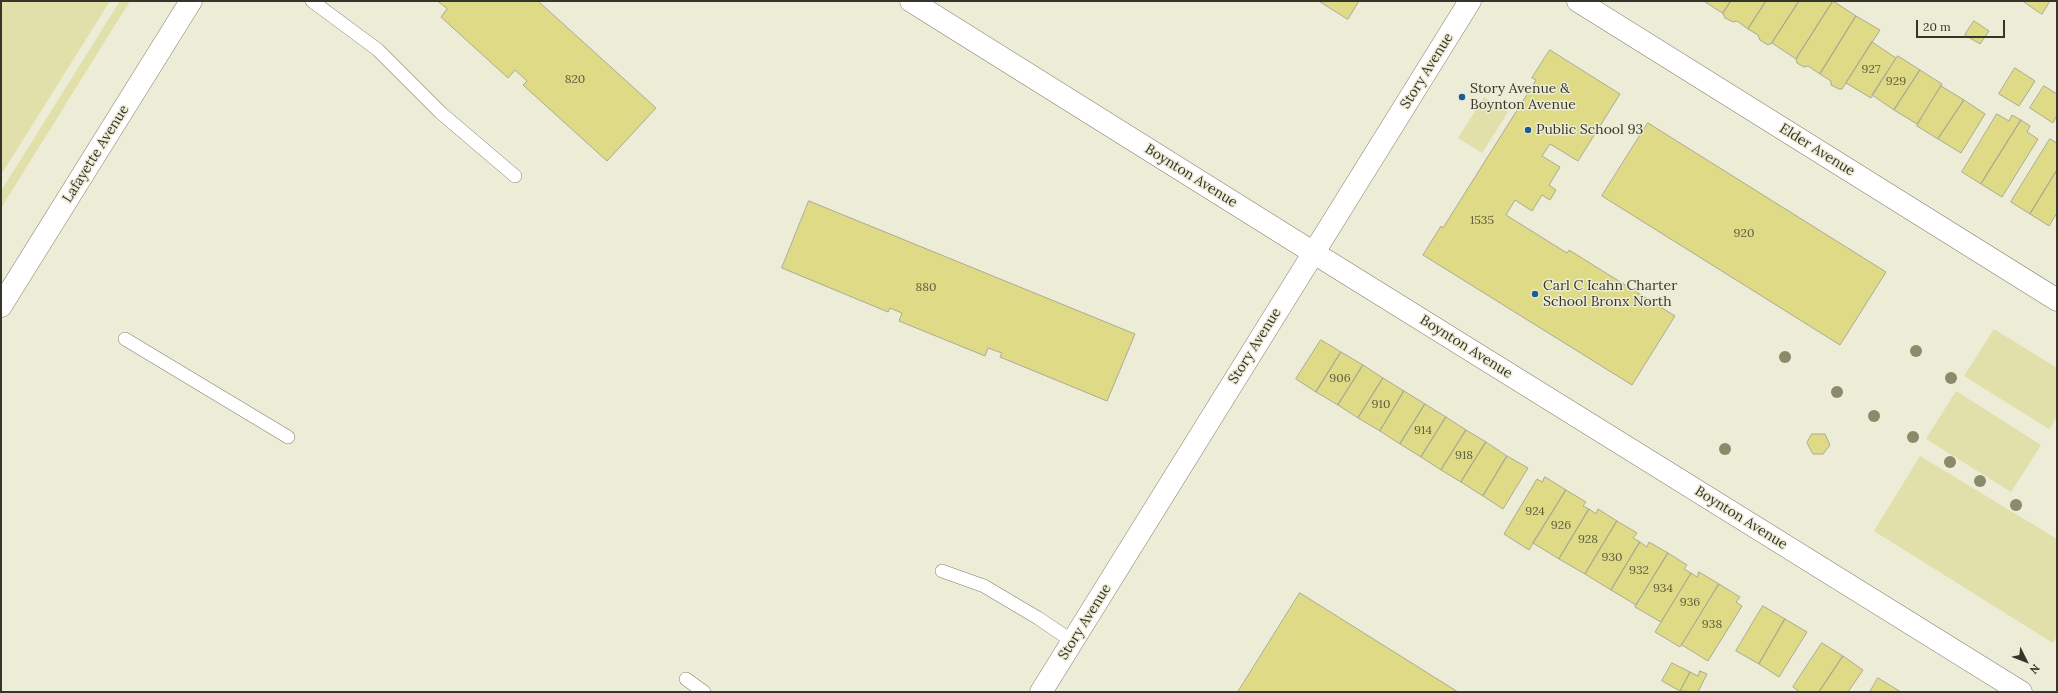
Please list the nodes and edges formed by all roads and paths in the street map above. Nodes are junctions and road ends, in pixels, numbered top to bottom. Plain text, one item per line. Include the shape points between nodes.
1 (190, 1) edge
2 (312, 1) edge
3 (912, 1) edge
4 (1470, 1) edge
5 (1578, 1) edge
6 (515, 176) dead end
7 (1314, 253) junction
8 (2057, 300) edge
9 (1, 306) edge
10 (124, 339) dead end
11 (288, 437) dead end
12 (942, 571) dead end
13 (1072, 642) junction
14 (686, 679) dead end
15 (704, 692) edge
16 (1041, 692) edge
17 (2021, 692) edge

1 - 9 street, Lafayette Avenue
2 - 6 lane via 378,50 441,113
3 - 7 street, Boynton Avenue
4 - 7 street, Story Avenue
5 - 8 street, Elder Avenue
7 - 13 street, Story Avenue
7 - 17 street, Boynton Avenue
10 - 11 lane
12 - 13 lane via 984,586
13 - 16 street, Story Avenue
14 - 15 lane

